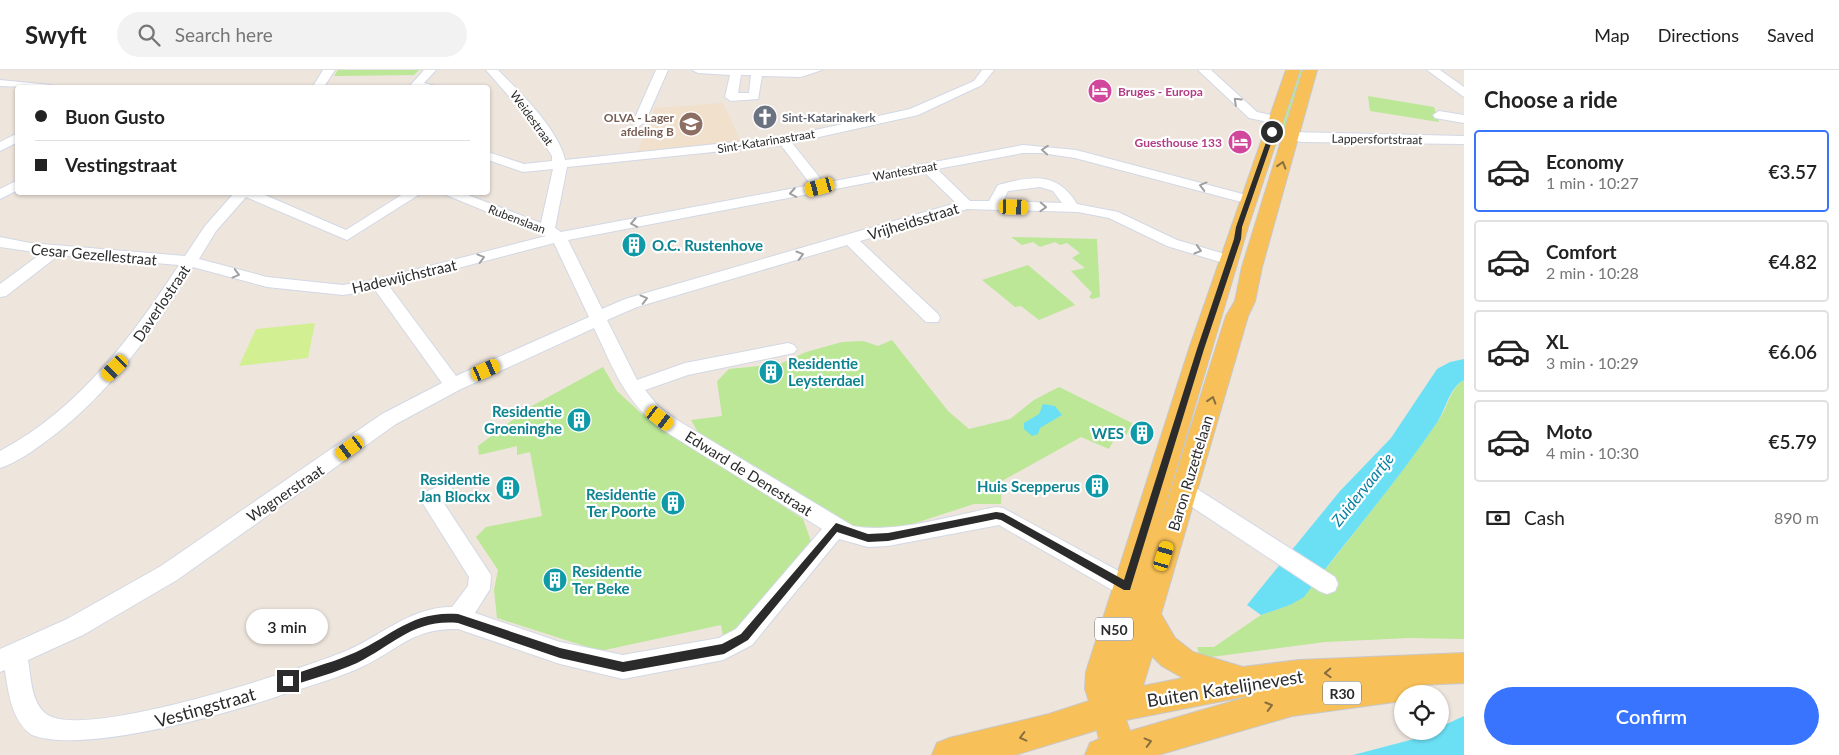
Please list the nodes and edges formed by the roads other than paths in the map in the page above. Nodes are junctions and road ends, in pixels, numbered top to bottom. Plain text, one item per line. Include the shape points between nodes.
1 (329, 70) edge
2 (430, 70) edge
3 (492, 70) edge
4 (662, 70) edge
5 (698, 70) edge
6 (816, 70) edge
7 (988, 70) edge
8 (1204, 70) edge
9 (1293, 70) edge
10 (1310, 70) edge
11 (1434, 70) edge
12 (731, 71) edge
13 (757, 72) junction
14 (0, 83) edge
15 (20, 85) edge
16 (319, 85) edge
17 (415, 85) edge
18 (1464, 93) edge
19 (1439, 115) dead end
20 (1276, 120) junction
21 (1464, 120) edge
22 (639, 122) dead end
23 (1290, 136) junction
24 (15, 139) edge
25 (1464, 140) edge
26 (784, 141) junction
27 (0, 147) edge
28 (490, 157) edge
29 (560, 166) junction
30 (927, 167) junction
31 (15, 186) edge
32 (820, 187) junction
33 (0, 195) edge
34 (241, 195) edge
35 (251, 195) edge
36 (411, 195) edge
37 (454, 195) edge
38 (1249, 201) junction
39 (966, 205) junction
40 (998, 206) junction
41 (1072, 208) junction
42 (1268, 212) junction
43 (553, 234) junction
44 (851, 240) junction
45 (0, 242) edge
46 (56, 250) junction
47 (1230, 260) junction
48 (189, 261) junction
49 (1252, 265) junction
50 (379, 284) junction
51 (0, 292) edge
52 (600, 318) junction
53 (932, 318) dead end
54 (788, 349) dead end
55 (453, 385) junction
56 (633, 388) junction
57 (0, 460) edge
58 (444, 492) dead end
59 (1184, 492) junction
60 (836, 527) junction
61 (1327, 584) dead end
62 (1127, 587) junction
63 (1146, 614) junction
64 (458, 618) junction
65 (7, 658) edge
66 (1464, 668) edge
67 (1248, 681) junction
68 (1464, 684) edge
69 (1107, 710) junction
70 (1114, 753) edge
71 (949, 755) edge

1 - 16 street
2 - 17 street
3 - 29 street, Weidestraat via 518,95 558,154
4 - 22 street
5 - 12 street
6 - 13 street via 801,74
7 - 26 street, Sint-Katarinastraat via 978,83 914,112
20 -> 8 street via 1253,115
9 - 20 main road, Baron Ruzettelaan / N50
10 - 23 main road, Baron Ruzettelaan / N50
11 - 18 street
12 - 13 street
12 - 13 street via 732,97 754,96
14 - 15 street
19 - 21 street
20 - 38 main road, Baron Ruzettelaan / N50
23 - 25 street, Lappersfortstraat
42 -> 23 main road, Baron Ruzettelaan / N50
24 - 27 street
26 - 29 street, Sint-Katarinastraat
26 - 32 street
28 - 29 street, Sint-Katarinastraat via 523,168
29 - 43 street
30 - 32 street, Wantestraat
38 -> 30 street, Wantestraat via 1126,166 1040,149 1023,149
30 - 39 street
31 - 33 street
32 -> 43 street, Wantestraat
34 - 48 street, Daverlostraat via 210,229
35 - 36 street via 347,236
37 - 43 street, Rubenslaan
38 - 42 main road
38 - 47 main road, Baron Ruzettelaan / N50 via 1252,218 1247,231 1237,239
39 - 40 street, Vrijheidsstraat
39 - 44 street, Vrijheidsstraat
40 -> 41 street, Vrijheidsstraat
40 - 41 street via 996,201 1003,188 1041,184 1058,188
41 -> 47 street, Vrijheidsstraat via 1114,215 1172,243
42 - 49 main road, Baron Ruzettelaan / N50
50 -> 43 street, Hadewijchstraat
43 - 52 street
52 -> 44 street, Vrijheidsstraat via 631,303
44 - 53 street
45 - 46 street, Cesar Gezellestraat
46 - 48 street, Cesar Gezellestraat
46 - 51 street
47 - 49 main road
47 - 62 main road, Baron Ruzettelaan / N50
48 -> 50 street, Hadewijchstraat via 290,286 343,290
48 - 57 street, Daverlostraat via 115,368 70,414 26,446
59 -> 49 main road, Baron Ruzettelaan / N50 via 1237,316 1245,301
50 - 55 street
52 - 55 street, Wagnerstraat
52 - 56 street, Edward de Denestraat
54 - 56 street via 685,369
55 - 65 street, Wagnerstraat via 389,419 169,572 75,627
56 - 60 street, Edward de Denestraat via 651,411 670,425
58 - 64 street via 430,499 480,575 479,589
59 - 61 street
59 - 63 main road, Baron Ruzettelaan / N50
60 - 62 street via 868,538 888,537 1003,517
60 - 64 street, Vestingstraat via 744,637 724,649 623,667 560,653
62 - 69 main road, Baron Ruzettelaan / N50 via 1101,672 1101,689
63 - 67 main road, R30 via 1158,640 1184,664 1209,674
63 - 69 main road, Baron Ruzettelaan / N50 via 1134,670 1126,688
64 - 65 street, Vestingstraat via 424,620 354,659 191,713 115,731 67,732 42,727 27,711
66 -> 67 main road, Buiten Katelijnevest / R30 via 1299,674
67 - 69 main road, Buiten Katelijnevest / R30
70 -> 68 main road, Buiten Katelijnevest / R30 via 1292,700 1376,688
69 - 70 main road, Baron Ruzettelaan / N50
69 -> 71 main road, R30 via 1049,730

